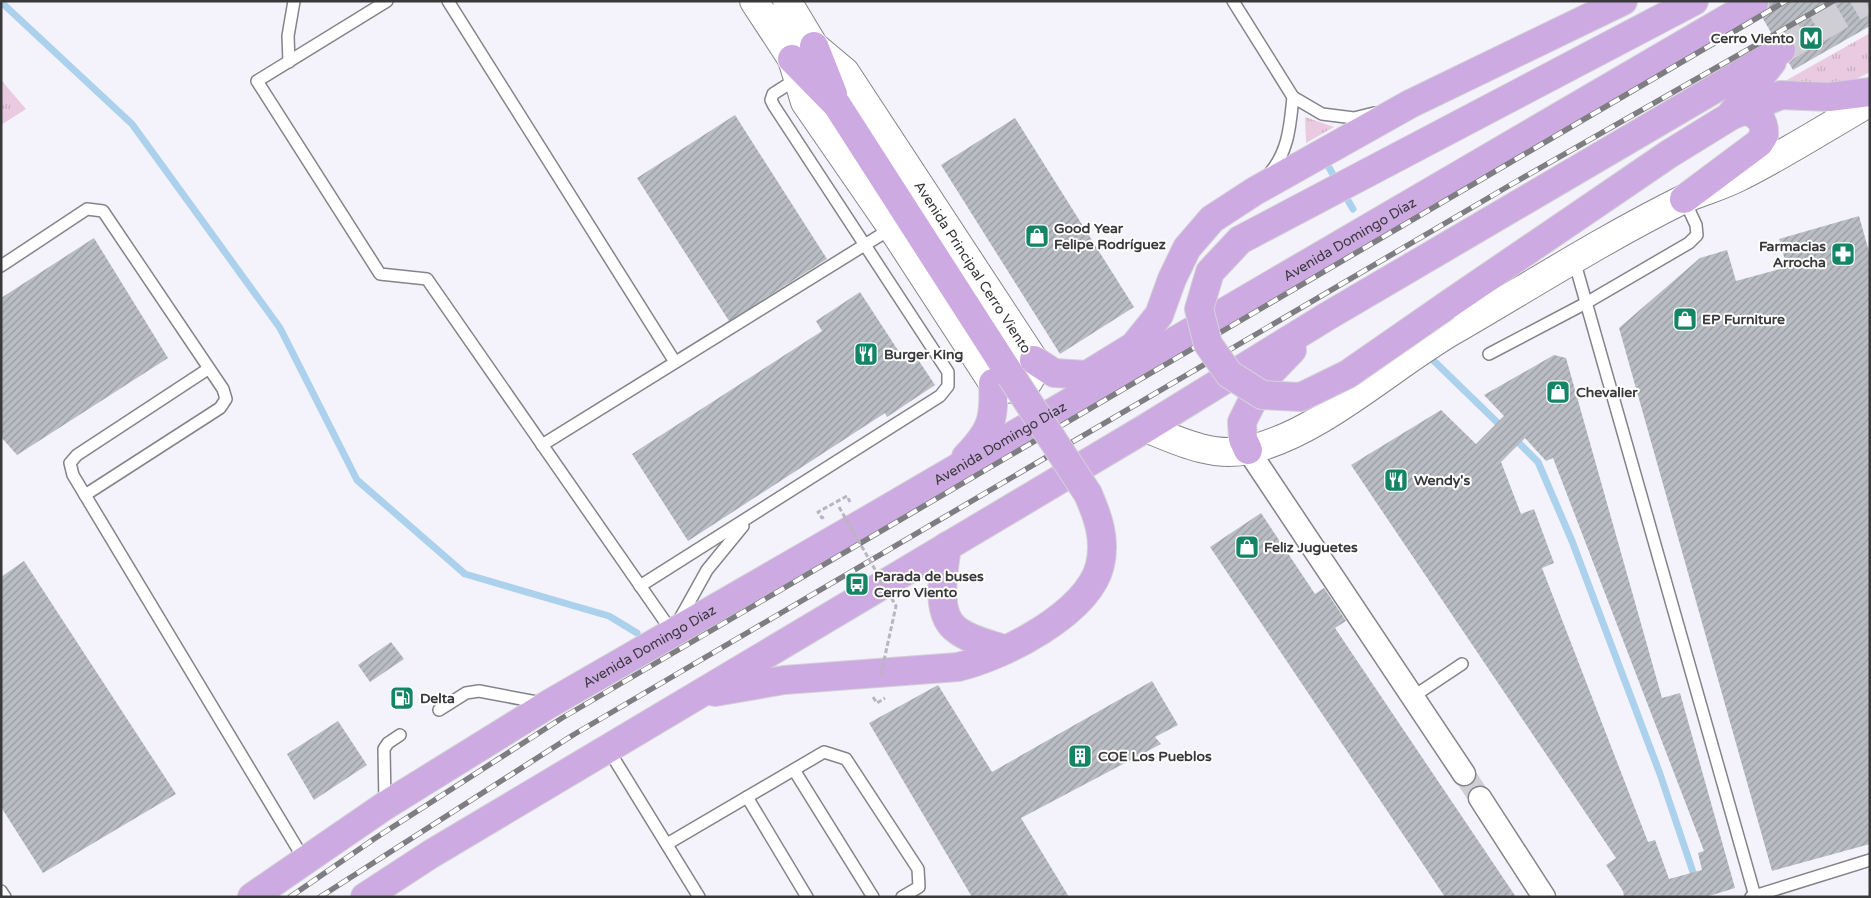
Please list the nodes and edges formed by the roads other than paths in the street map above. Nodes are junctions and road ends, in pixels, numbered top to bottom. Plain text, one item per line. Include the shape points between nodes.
1 (294, 1) edge
2 (387, 1) edge
3 (448, 1) edge
4 (754, 1) edge
5 (787, 1) edge
6 (1232, 1) edge
7 (1623, 1) edge
8 (1694, 1) edge
9 (1754, 3) dead end
10 (801, 61) junction
11 (289, 62) junction
12 (1870, 92) edge
13 (1293, 97) junction
14 (1870, 102) edge
15 (1410, 104) junction
16 (1737, 113) junction
17 (1704, 132) junction
18 (1582, 167) junction
19 (1255, 191) junction
20 (1684, 199) junction
21 (892, 228) junction
22 (865, 245) junction
23 (1574, 260) junction
24 (1, 266) edge
25 (1586, 303) junction
26 (1326, 317) junction
27 (1489, 354) dead end
28 (1034, 360) junction
29 (675, 362) junction
30 (208, 369) junction
31 (1087, 375) junction
32 (1002, 379) junction
33 (1146, 428) junction
34 (984, 438) junction
35 (542, 445) junction
36 (1248, 450) junction
37 (952, 471) junction
38 (85, 495) junction
39 (753, 515) junction
40 (947, 546) junction
41 (640, 586) junction
42 (673, 633) junction
43 (1004, 649) junction
44 (1462, 664) dead end
45 (698, 695) junction
46 (1414, 696) junction
47 (549, 704) junction
48 (439, 710) dead end
49 (400, 736) dead end
50 (608, 749) junction
51 (794, 770) junction
52 (1464, 774) tunnel mouth
53 (748, 797) junction
54 (1480, 798) tunnel mouth
55 (386, 805) junction
56 (667, 844) junction
57 (1870, 860) edge
58 (305, 861) junction
59 (1, 891) edge
60 (5, 897) edge
61 (252, 897) edge
62 (364, 897) edge
63 (699, 897) edge
64 (807, 897) edge
65 (873, 897) edge
66 (902, 897) edge
67 (1544, 897) edge
68 (1753, 897) edge

1 - 11 lane via 288,36
2 - 11 lane
3 - 29 lane
4 - 10 street, Avenida Principal Cerro Viento
5 - 10 street, Avenida Principal Cerro Viento
6 - 13 lane
7 - 15 main road
8 - 17 main road, bridge via 1240,240 1210,272 1200,309 1208,344 1229,374 1262,395 1301,397 1348,374
9 - 37 main road, Avenida Domingo Díaz
10 - 21 street, Avenida Principal Cerro Viento via 805,102
10 - 22 lane via 771,100
10 - 28 street, Avenida Principal Cerro Viento via 844,72
10 - 32 main road via 837,105
11 - 35 lane via 258,81 380,274 427,279
12 - 16 main road via 1829,97 1781,95
13 - 15 lane via 1322,114 1354,118
13 - 19 lane via 1290,134 1279,162
14 - 20 street via 1768,163
15 - 19 main road
16 - 17 main road
16 - 18 main road via 1781,50
16 - 20 main road via 1757,115 1762,120 1764,135 1759,143
17 - 18 main road
18 - 26 main road
19 - 31 main road via 1212,219 1188,248 1159,315 1134,346
20 - 23 street
20 - 25 lane via 1697,235
21 - 22 lane
21 - 32 street, Avenida Principal Cerro Viento
22 - 29 lane
22 - 39 lane via 948,372 948,386 940,396
23 - 25 lane
23 - 36 street via 1430,344 1307,427
24 - 30 lane via 87,209 103,211
25 - 27 lane
25 - 68 lane
26 - 33 main road
26 - 36 main road via 1262,380 1242,422 1243,439
28 - 31 main road via 1054,373
28 - 32 street, Avenida Principal Cerro Viento via 1031,378 1023,387 1012,390
29 - 35 lane
30 - 38 lane via 77,455 70,463 72,475
30 - 38 lane via 223,390 226,400 220,408
31 - 34 main road
32 - 34 main road
32 - 43 main road, bridge via 1088,494 1099,521 1103,544 1100,566 1085,593 1034,636
33 - 36 street via 1219,453
33 - 40 main road
34 - 37 main road
35 - 41 lane
36 - 46 street
37 - 42 main road, Avenida Domingo Díaz
38 - 58 lane
39 - 41 lane
39 - 42 lane via 707,570
40 - 43 main road via 942,592 944,610 956,630
40 - 45 main road
41 - 42 lane
42 - 47 main road, Avenida Domingo Díaz
43 - 45 main road via 958,668 784,680
44 - 46 lane
45 - 50 main road
46 - 52 street
47 - 48 lane via 479,691 466,693
47 - 55 main road, Avenida Domingo Díaz
49 - 55 lane via 384,749
50 - 56 lane
50 - 62 main road
51 - 53 lane
51 - 65 lane
51 - 66 lane via 824,752 846,758 918,869 919,887
53 - 56 lane
53 - 64 lane
54 - 67 street
55 - 58 main road, Avenida Domingo Díaz
56 - 63 lane
57 - 68 lane
58 - 61 main road, Avenida Domingo Díaz
59 - 60 lane

